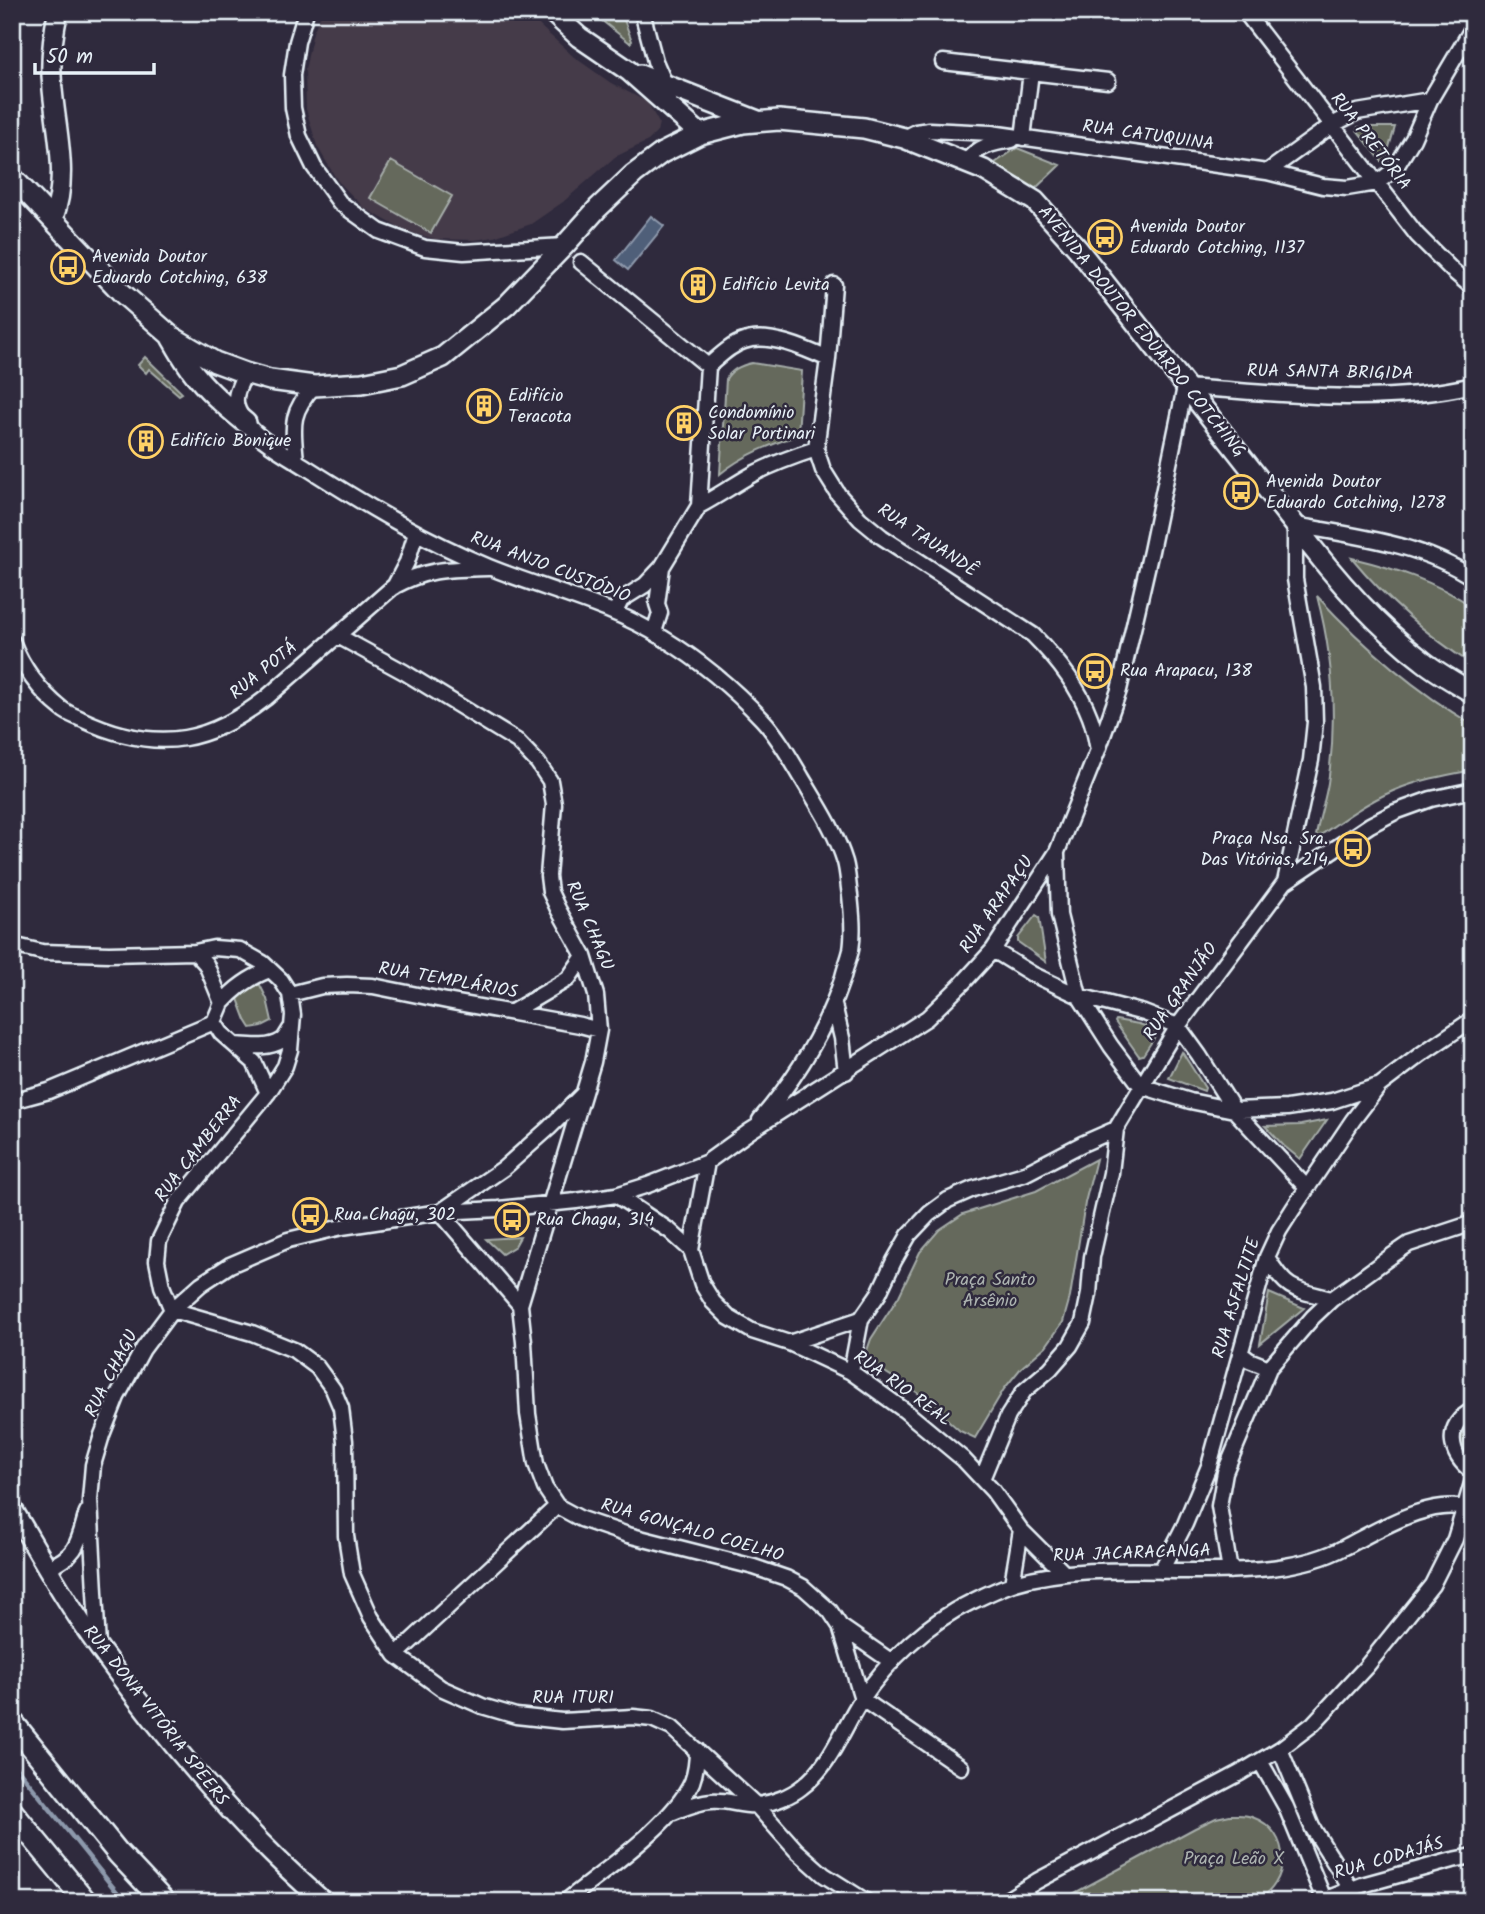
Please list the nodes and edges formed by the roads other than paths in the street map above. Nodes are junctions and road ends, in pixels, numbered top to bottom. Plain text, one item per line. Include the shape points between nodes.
1 (58, 12) edge
2 (306, 12) edge
3 (552, 12) edge
4 (642, 12) edge
5 (1244, 12) edge
6 (1473, 27) edge
7 (943, 62) dead end
8 (629, 71) junction
9 (1031, 72) junction
10 (1108, 81) dead end
11 (664, 84) junction
12 (1430, 100) junction
13 (758, 121) junction
14 (1332, 125) junction
15 (700, 134) junction
16 (904, 138) junction
17 (1023, 138) junction
18 (966, 162) junction
19 (1267, 172) junction
20 (12, 177) edge
21 (1377, 183) junction
22 (52, 219) junction
23 (564, 246) junction
24 (581, 262) dead end
25 (834, 285) dead end
26 (1473, 288) edge
27 (171, 336) junction
28 (828, 359) junction
29 (708, 366) junction
30 (246, 373) junction
31 (1473, 385) edge
32 (314, 386) junction
33 (1185, 387) junction
34 (246, 424) junction
35 (816, 449) junction
36 (296, 461) junction
37 (699, 506) junction
38 (1295, 525) junction
39 (416, 533) junction
40 (662, 567) junction
41 (491, 568) junction
42 (1473, 578) edge
43 (393, 587) junction
44 (634, 593) junction
45 (657, 604) junction
46 (615, 612) junction
47 (654, 632) junction
48 (338, 636) junction
49 (12, 641) edge
50 (1473, 693) edge
51 (1098, 750) junction
52 (1473, 790) edge
53 (1057, 852) junction
54 (1285, 882) junction
55 (12, 946) edge
56 (993, 950) junction
57 (195, 952) junction
58 (584, 956) junction
59 (270, 970) junction
60 (290, 994) junction
61 (1079, 996) junction
62 (222, 1003) junction
63 (834, 1005) junction
64 (512, 1013) junction
65 (1473, 1019) edge
66 (215, 1022) junction
67 (292, 1026) junction
68 (1178, 1026) junction
69 (599, 1030) junction
70 (234, 1045) junction
71 (846, 1072) junction
72 (1141, 1086) junction
73 (1379, 1086) junction
74 (268, 1093) junction
75 (584, 1093) junction
76 (12, 1101) edge
77 (1234, 1110) junction
78 (1116, 1129) junction
79 (750, 1131) junction
80 (707, 1162) junction
81 (1307, 1188) junction
82 (616, 1195) junction
83 (550, 1204) junction
84 (440, 1212) junction
85 (1473, 1223) edge
86 (691, 1250) junction
87 (1267, 1257) junction
88 (1332, 1299) junction
89 (520, 1305) junction
90 (172, 1311) junction
91 (861, 1319) junction
92 (789, 1343) junction
93 (1240, 1353) junction
94 (1269, 1368) junction
95 (851, 1372) junction
96 (1473, 1410) edge
97 (1473, 1472) edge
98 (982, 1479) junction
99 (1473, 1480) edge
100 (90, 1500) junction
101 (557, 1506) junction
102 (12, 1508) edge
103 (1469, 1510) edge
104 (1021, 1530) junction
105 (48, 1568) junction
106 (1161, 1571) junction
107 (1230, 1571) junction
108 (1064, 1573) junction
109 (1012, 1584) junction
110 (840, 1626) junction
111 (98, 1647) junction
112 (396, 1655) junction
113 (892, 1662) junction
114 (862, 1699) junction
115 (12, 1721) edge
116 (1280, 1749) junction
117 (697, 1750) junction
118 (1260, 1761) junction
119 (961, 1768) dead end
120 (757, 1806) junction
121 (12, 1812) edge
122 (671, 1813) junction
123 (1473, 1856) edge
124 (1351, 1889) junction
125 (1321, 1900) edge
126 (86, 1902) edge
127 (164, 1902) edge
128 (324, 1902) edge
129 (565, 1902) edge
130 (867, 1902) edge
131 (1003, 1902) edge

1 - 22 street via 51,81 61,192
2 - 23 street via 292,75 293,108 299,136 314,167 340,203 379,231 425,248 464,252
3 - 8 main road
4 - 11 street
5 - 14 street, RUA PRETÓRIA
6 - 12 street
7 - 9 street
8 - 11 main road
8 - 15 main road
9 - 10 street
9 - 17 street
11 - 13 main road
12 - 14 street via 1357,113
12 - 21 street via 1394,170
13 - 15 main road, AVENIDA DOUTOR EDUARDO COTCHING
13 - 16 main road, AVENIDA DOUTOR EDUARDO COTCHING via 825,123
14 - 19 street
14 - 21 street, RUA PRETÓRIA
15 - 23 main road, AVENIDA DOUTOR EDUARDO COTCHING via 634,174
16 - 17 street, RUA CATUQUINA via 929,130
16 - 18 main road, AVENIDA DOUTOR EDUARDO COTCHING
17 - 18 street, RUA CATUQUINA via 979,148
17 - 19 street, RUA CATUQUINA
18 - 33 main road, AVENIDA DOUTOR EDUARDO COTCHING via 1035,201
19 - 21 street, RUA CATUQUINA via 1323,186
20 - 22 main road, AVENIDA DOUTOR EDUARDO COTCHING
21 - 26 street, RUA PRETÓRIA via 1418,235
22 - 27 main road, AVENIDA DOUTOR EDUARDO COTCHING via 122,293
23 - 32 main road, AVENIDA DOUTOR EDUARDO COTCHING via 507,305 443,357 402,375
24 - 29 street
25 - 28 street
27 - 30 main road, AVENIDA DOUTOR EDUARDO COTCHING via 215,362
27 - 34 main road via 198,379
28 - 29 street via 763,338 731,347
28 - 35 street
29 - 37 street
30 - 32 main road, AVENIDA DOUTOR EDUARDO COTCHING
30 - 34 street via 235,399
31 - 33 street, RUA SANTA BRIGIDA via 1422,394 1362,396
32 - 36 street via 301,400 294,418
33 - 38 main road, AVENIDA DOUTOR EDUARDO COTCHING
33 - 51 street, RUA ARAPAÇU via 1119,690
34 - 36 street, RUA ANJO CUSTÓDIO
35 - 37 street via 784,459
35 - 51 street, RUA TAUANDÊ via 838,494 860,519 1032,635 1054,655 1090,716
36 - 39 street, RUA ANJO CUSTÓDIO
37 - 40 street
38 - 42 street via 1411,549
38 - 50 main road, AVENIDA DOUTOR EDUARDO COTCHING via 1374,619 1424,662
38 - 54 street via 1295,579 1314,687 1315,722
39 - 41 street, RUA ANJO CUSTÓDIO
39 - 43 street, RUA POTÁ
40 - 44 street
40 - 45 street
41 - 43 street, RUA POTÁ via 436,570
41 - 46 street, RUA ANJO CUSTÓDIO
43 - 48 street, RUA POTÁ
44 - 45 street
44 - 46 street via 621,600
45 - 47 street via 660,613
46 - 47 street, RUA ANJO CUSTÓDIO
47 - 63 street, RUA ANJO CUSTÓDIO via 705,667 762,719 823,812 845,863 853,918 850,952
48 - 49 street, RUA POTÁ via 246,713 185,738 144,739 103,730 64,711 38,687
48 - 58 street, RUA CHAGU via 517,741 538,763 550,781 554,804 550,892
51 - 53 street, RUA ARAPAÇU
52 - 54 street via 1395,812
53 - 56 street, RUA ARAPAÇU
53 - 61 street via 1059,915
54 - 68 street, RUA GRANJÃO
55 - 57 street via 42,952
56 - 61 street
56 - 71 street, RUA ARAPAÇU via 927,1018
57 - 59 street via 240,950
57 - 62 street via 206,964
58 - 64 street via 568,979
58 - 69 street, RUA CHAGU via 596,995
59 - 60 street
59 - 62 street via 234,988
60 - 64 street, RUA TEMPLÁRIOS via 322,986 373,986
60 - 67 street, RUA CAMBERRA
61 - 68 street
61 - 72 street
62 - 66 street
63 - 71 street
63 - 79 street, RUA ANJO CUSTÓDIO via 797,1070
64 - 69 street, RUA TEMPLÁRIOS
65 - 73 street, RUA ASFALTITE
66 - 70 street, RUA CAMBERRA
66 - 76 street via 49,1091
67 - 70 street via 282,1041 257,1047
67 - 74 street, RUA CAMBERRA via 285,1066
68 - 72 street, RUA GRANJÃO
68 - 77 street
69 - 75 street, RUA CHAGU
70 - 74 street, RUA CAMBERRA via 254,1062
71 - 79 street, RUA ARAPAÇU
72 - 77 street
72 - 78 street, RUA GRANJÃO
73 - 77 street via 1332,1101
73 - 81 street, RUA ASFALTITE
74 - 90 street, RUA CAMBERRA via 178,1202 167,1222 157,1261
75 - 83 street, RUA CHAGU
75 - 84 street, RUA CHAGU via 504,1168
77 - 81 street
78 - 91 street via 1024,1174 948,1200 929,1214 909,1235
78 - 98 street via 1083,1323 1070,1346 1024,1391 1007,1416
79 - 80 street, RUA ARAPAÇU
80 - 82 street, RUA ARAPAÇU
80 - 86 street, RUA RIO REAL
81 - 87 street, RUA ASFALTITE
82 - 83 street, RUA ARAPAÇU
82 - 86 street
83 - 84 street, RUA CHAGU
83 - 89 street
84 - 89 street
84 - 90 street, RUA CHAGU via 288,1240 230,1265
85 - 88 street via 1409,1244
86 - 92 street, RUA RIO REAL via 702,1283 728,1317
87 - 88 street via 1284,1282
87 - 93 street, RUA ASFALTITE
88 - 94 street
89 - 101 street via 536,1464
90 - 100 street, RUA CHAGU via 143,1349 117,1397 93,1465
90 - 112 street, RUA ITURI via 294,1350 317,1367 333,1389 345,1441 346,1536 352,1574 371,1617
91 - 92 street
91 - 95 street
92 - 95 street, RUA RIO REAL
93 - 94 street
93 - 106 street, RUA ASFALTITE via 1209,1466
94 - 107 street via 1225,1472 1219,1506
95 - 98 street, RUA RIO REAL via 904,1410
96 - 97 street via 1460,1420 1453,1443 1455,1455
98 - 104 street, RUA RIO REAL
99 - 103 street
100 - 105 street, RUA CHAGU via 78,1542 69,1556
100 - 111 street, RUA CHAGU
101 - 110 street, RUA GONÇALO COELHO via 628,1535 786,1578 830,1611
101 - 112 street
102 - 105 street, RUA DONA VITÓRIA SPEERS
103 - 107 street, RUA JACARACANGA via 1440,1507 1387,1524 1315,1559
103 - 116 street via 1432,1585 1416,1606 1313,1724
104 - 108 street, RUA RIO REAL
104 - 109 street
105 - 111 street, RUA DONA VITÓRIA SPEERS
106 - 107 street, RUA JACARACANGA
106 - 108 street, RUA JACARACANGA
108 - 109 street, RUA JACARACANGA
109 - 113 street, RUA JACARACANGA via 942,1618
110 - 113 street, RUA GONÇALO COELHO
110 - 114 street, RUA GONÇALO COELHO
111 - 128 street, RUA DONA VITÓRIA SPEERS via 227,1809
112 - 117 street, RUA ITURI via 440,1688 482,1706 516,1716 562,1721 652,1719 672,1728
113 - 114 street, RUA JACARACANGA
114 - 119 street
114 - 120 street, RUA JACARACANGA via 814,1776 785,1797
115 - 127 main road via 118,1853
116 - 118 street
116 - 124 street via 1311,1828
117 - 120 street, RUA ITURI
117 - 122 street via 693,1779
118 - 125 street via 1286,1807
118 - 131 street
120 - 122 street via 709,1801
120 - 130 street, RUA ITURI via 824,1875
121 - 126 main road
122 - 129 street
123 - 124 street, RUA CODAJÁS
124 - 125 street, RUA CODAJÁS

